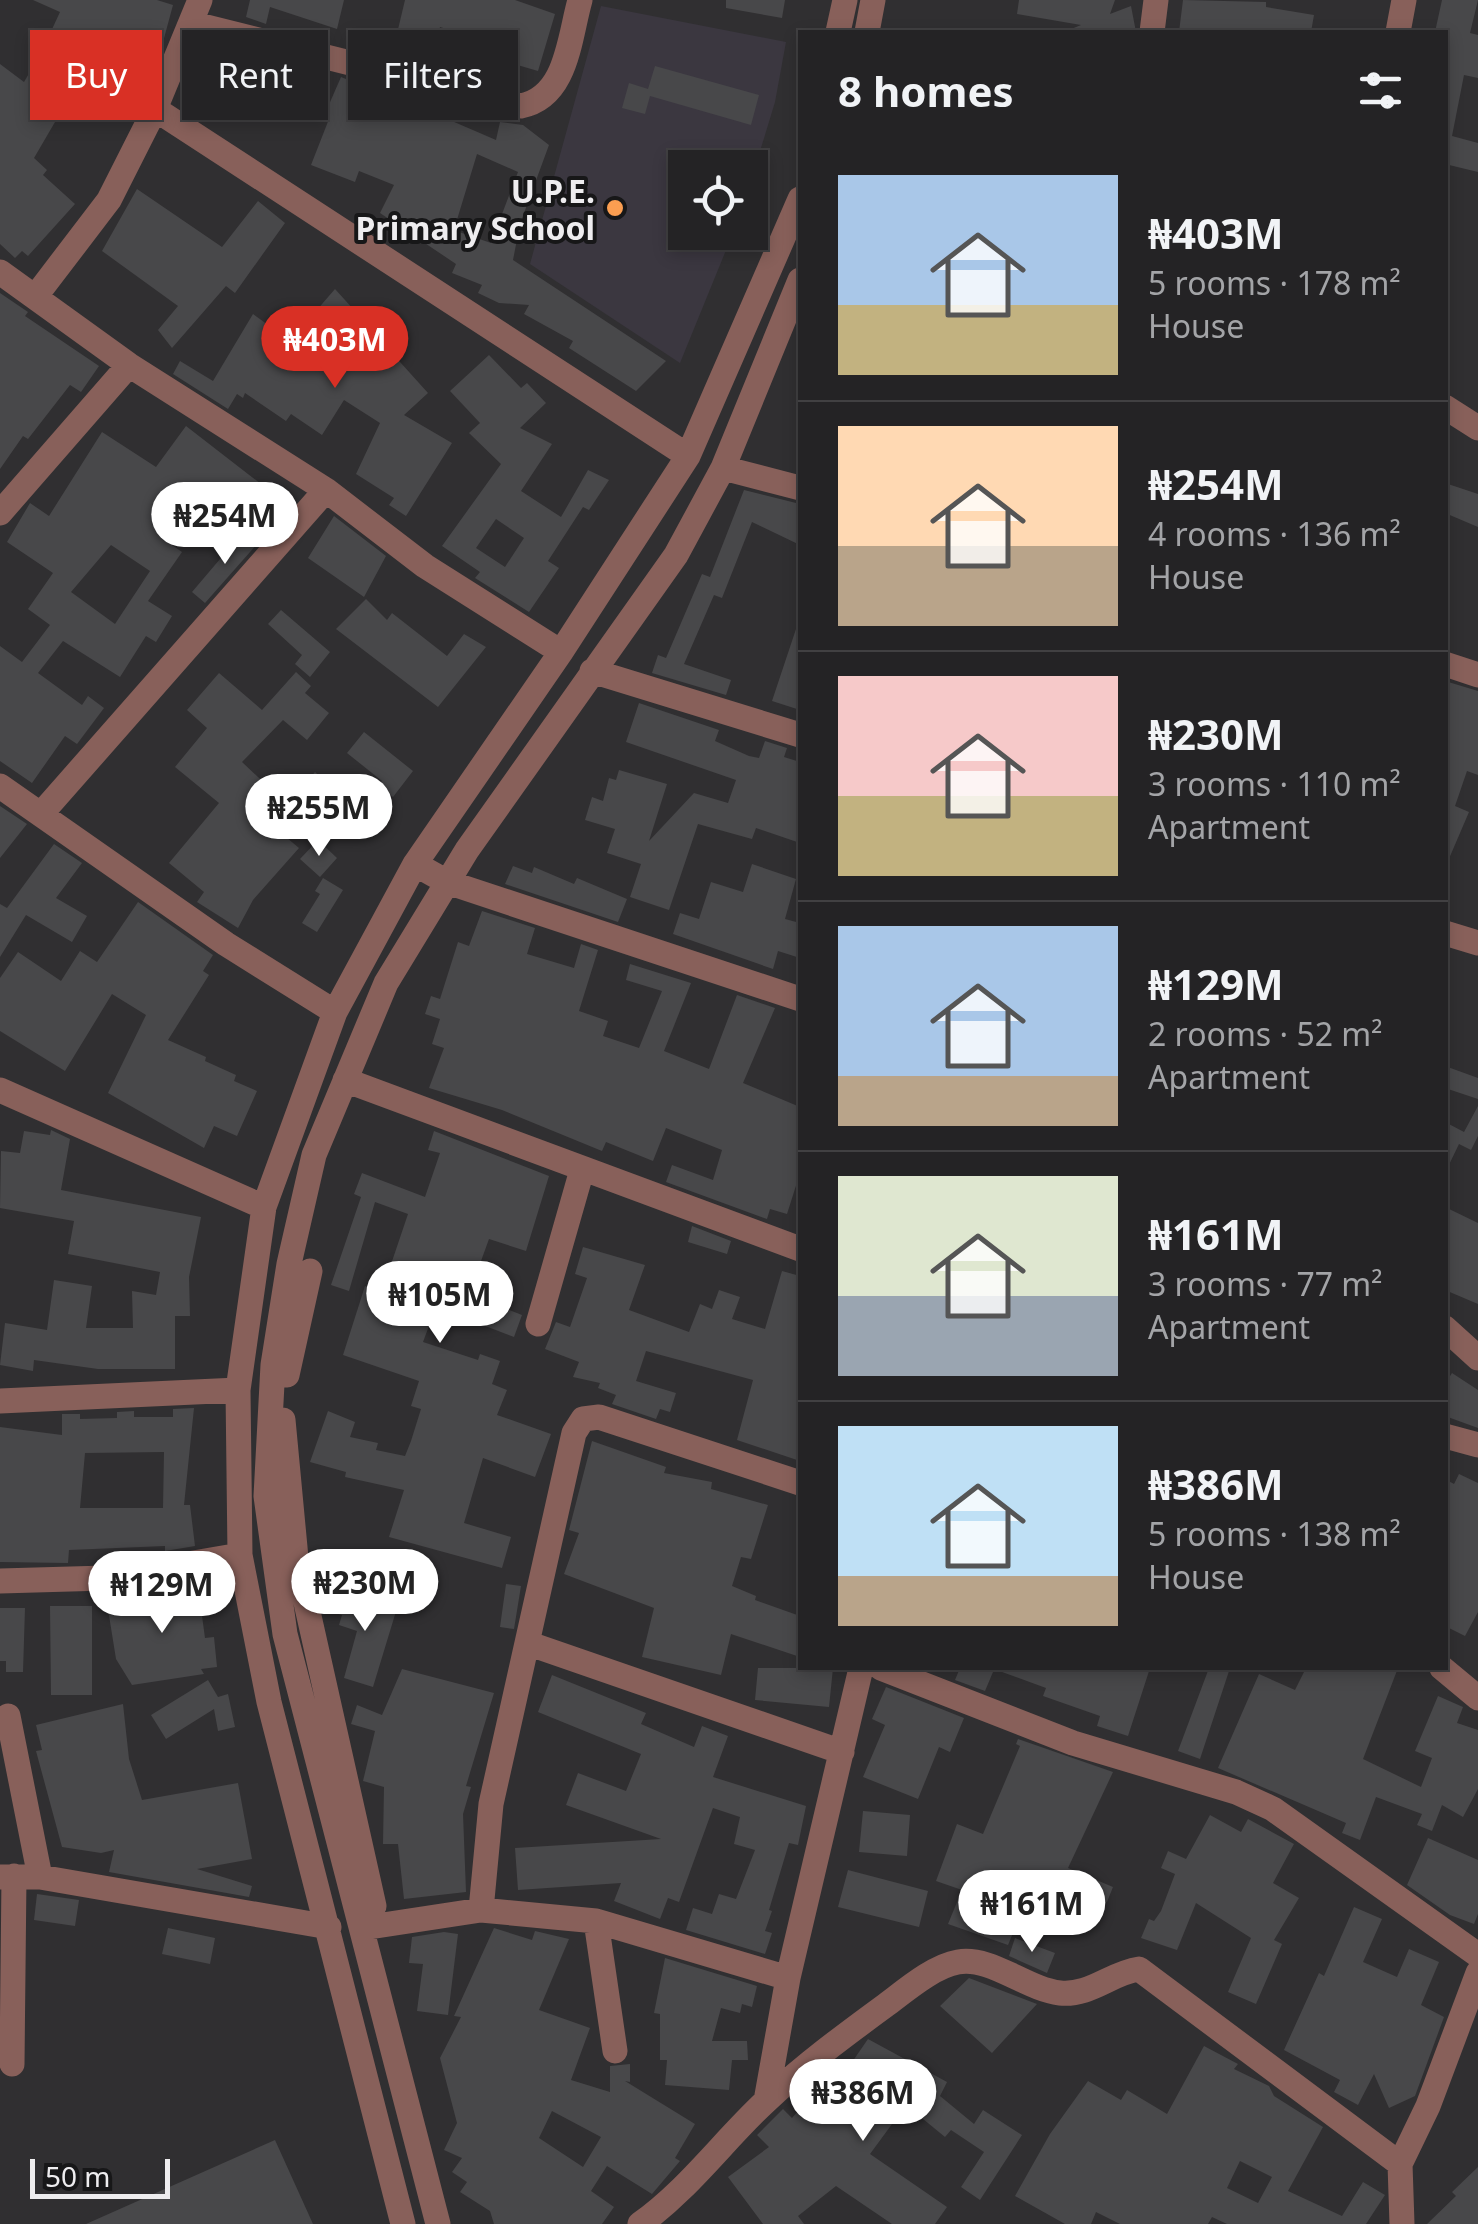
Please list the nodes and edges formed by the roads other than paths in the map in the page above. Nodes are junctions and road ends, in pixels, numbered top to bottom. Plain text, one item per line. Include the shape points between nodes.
1 (580, 0) edge
2 (845, 0) edge
3 (873, 0) edge
4 (1156, 0) edge
5 (1404, 0) edge
6 (196, 11) edge
7 (838, 30) edge
8 (867, 30) edge
9 (1152, 30) edge
10 (1398, 30) edge
11 (162, 92) edge
12 (162, 114) edge
13 (149, 120) edge
14 (798, 203) edge
15 (0, 272) edge
16 (798, 285) edge
17 (35, 297) junction
18 (129, 365) junction
19 (1448, 409) edge
20 (1478, 428) edge
21 (688, 456) junction
22 (723, 468) junction
23 (798, 487) edge
24 (326, 490) junction
25 (0, 514) edge
26 (562, 652) junction
27 (1448, 665) edge
28 (592, 671) junction
29 (1478, 675) edge
30 (798, 734) edge
31 (0, 786) edge
32 (40, 814) junction
33 (414, 864) junction
34 (448, 882) junction
35 (1448, 935) edge
36 (1478, 944) edge
37 (798, 998) edge
38 (336, 1012) junction
39 (345, 1080) junction
40 (0, 1090) edge
41 (582, 1170) junction
42 (264, 1207) junction
43 (798, 1248) edge
44 (310, 1271) dead end
45 (538, 1324) dead end
46 (1448, 1331) edge
47 (1478, 1358) edge
48 (238, 1390) junction
49 (0, 1401) edge
50 (1448, 1437) edge
51 (1478, 1446) edge
52 (798, 1482) edge
53 (240, 1555) junction
54 (0, 1581) edge
55 (527, 1644) junction
56 (862, 1670) edge
57 (886, 1670) edge
58 (1444, 1670) edge
59 (1478, 1698) edge
60 (8, 1716) dead end
61 (842, 1752) junction
62 (18, 1877) edge
63 (482, 1910) junction
64 (596, 1920) junction
65 (329, 1927) junction
66 (371, 1927) junction
67 (1478, 1955) edge
68 (1478, 1973) edge
69 (788, 1978) junction
70 (615, 2051) dead end
71 (12, 2064) dead end
72 (766, 2101) junction
73 (1400, 2164) junction
74 (403, 2224) edge
75 (438, 2224) edge
76 (640, 2224) edge
77 (1402, 2224) edge

1 - 6 street via 555,88 542,102 521,106
2 - 7 street
3 - 8 street
4 - 9 street
5 - 10 street
6 - 11 street
12 - 21 street
13 - 17 street via 109,200
14 - 21 street
15 - 17 street
16 - 22 street
17 - 18 street
18 - 24 street
18 - 25 street
19 - 20 street
21 - 26 street
22 - 23 street
22 - 28 street via 676,555
24 - 26 street via 425,566
24 - 32 street
26 - 33 street
27 - 29 street
28 - 30 street
28 - 34 street
31 - 32 street
32 - 38 street
33 - 34 street
33 - 38 street
34 - 37 street
34 - 39 street via 386,983
35 - 36 street
38 - 42 street
39 - 41 street
39 - 66 street via 314,1155 289,1264 273,1365 266,1496 285,1634
40 - 42 street
41 - 43 street
41 - 45 street
42 - 48 street
44 - 66 street via 284,1386 283,1423 296,1558
46 - 47 street
48 - 49 street
48 - 53 street
50 - 51 street
52 - 55 street via 599,1417 583,1419 574,1434
53 - 54 street via 106,1578
53 - 65 street via 269,1702
55 - 61 street
55 - 63 street via 490,1804
56 - 61 street
57 - 67 street via 1074,1743 1273,1809
58 - 59 street
60 - 62 street
61 - 69 street
62 - 65 street
62 - 71 street
63 - 64 street
63 - 66 street
64 - 69 street
64 - 70 street
65 - 74 street
66 - 75 street
68 - 73 street
69 - 72 street
72 - 73 street via 856,2027 952,1962 969,1960 1062,1993 1140,1970
72 - 76 street
73 - 77 street

